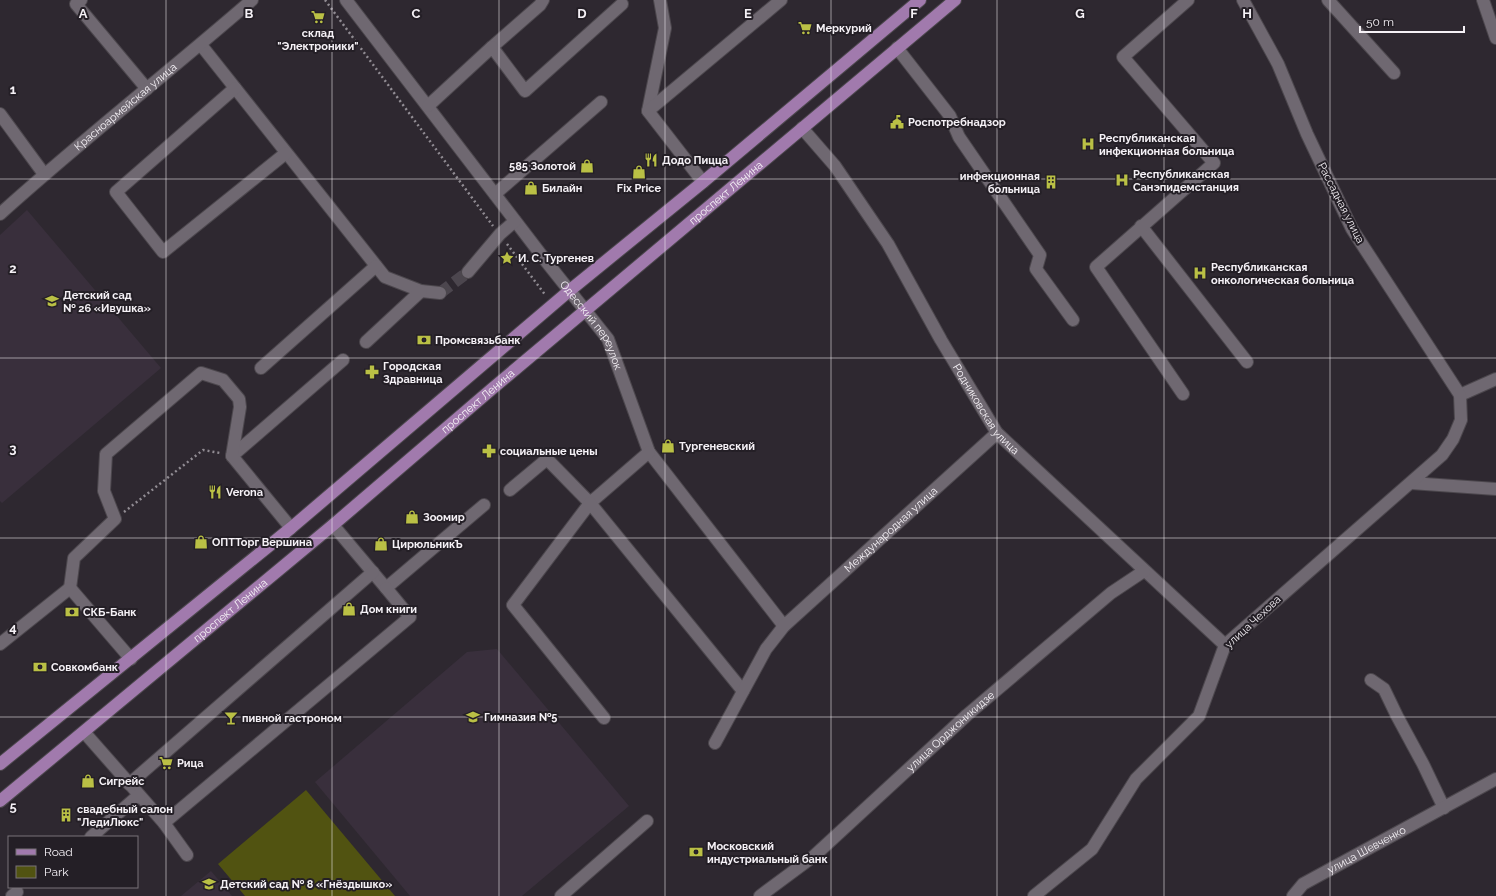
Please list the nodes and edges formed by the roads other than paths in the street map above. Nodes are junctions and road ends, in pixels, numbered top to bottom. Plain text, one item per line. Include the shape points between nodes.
1 (81, 0) edge
2 (346, 0) edge
3 (543, 0) edge
4 (660, 0) edge
5 (781, 0) edge
6 (920, 0) edge
7 (955, 0) edge
8 (1188, 0) edge
9 (1243, 0) edge
10 (1328, 0) edge
11 (1483, 0) edge
12 (245, 2) edge
13 (622, 4) dead end
14 (1496, 38) edge
15 (200, 45) junction
16 (492, 47) junction
17 (897, 48) junction
18 (1394, 73) dead end
19 (235, 88) junction
20 (147, 89) junction
21 (601, 102) dead end
22 (428, 106) junction
23 (648, 111) junction
24 (0, 114) edge
25 (802, 128) junction
26 (286, 153) junction
27 (44, 174) junction
28 (703, 182) junction
29 (495, 194) junction
30 (0, 214) edge
31 (515, 221) junction
32 (1141, 226) junction
33 (376, 266) junction
34 (468, 272) tunnel mouth
35 (421, 291) junction
36 (569, 291) junction
37 (440, 293) tunnel mouth
38 (585, 310) junction
39 (1073, 320) dead end
40 (366, 342) dead end
41 (343, 360) dead end
42 (1247, 362) dead end
43 (261, 368) dead end
44 (1496, 379) edge
45 (1183, 394) dead end
46 (1460, 395) junction
47 (997, 433) junction
48 (649, 452) junction
49 (232, 456) junction
50 (1411, 483) junction
51 (1496, 489) edge
52 (510, 490) dead end
53 (590, 503) junction
54 (484, 506) dead end
55 (334, 525) junction
56 (292, 528) junction
57 (1144, 571) junction
58 (373, 572) junction
59 (70, 588) junction
60 (386, 588) junction
61 (784, 626) junction
62 (0, 644) edge
63 (1225, 645) junction
64 (131, 659) junction
65 (1371, 680) dead end
66 (743, 691) junction
67 (604, 718) dead end
68 (84, 732) junction
69 (715, 742) dead end
70 (0, 764) edge
71 (1496, 779) edge
72 (129, 784) junction
73 (139, 795) junction
74 (0, 801) edge
75 (1444, 808) junction
76 (647, 820) dead end
77 (164, 824) junction
78 (91, 836) edge
79 (187, 855) dead end
80 (561, 896) edge
81 (760, 896) edge
82 (1034, 896) edge
83 (1293, 896) edge

1 - 20 street via 76,4
2 - 22 street, Одесский переулок
3 - 16 street
4 - 23 street via 665,28
5 - 23 street
6 - 28 main road, проспект Ленина
7 - 17 main road, проспект Ленина
8 - 32 street via 1123,57 1214,163
9 - 46 street, Рассадная улица via 1278,64 1307,134 1352,229
10 - 18 street
11 - 14 street
12 - 15 street, Красноармейская улица
13 - 16 street via 525,91
15 - 19 street
15 - 20 street, Красноармейская улица
16 - 22 street
17 - 25 main road, проспект Ленина
17 - 39 street via 950,116 959,137 1040,255 1036,269
19 - 26 street
19 - 26 street via 116,192 163,252
20 - 27 street, Красноармейская улица
21 - 29 street
22 - 29 street, Одесский переулок
23 - 28 street
24 - 27 street
25 - 38 main road, проспект Ленина
25 - 47 street, Родниковская улица via 835,166 888,244 941,340
26 - 33 street
27 - 30 street, Красноармейская улица
28 - 36 main road, проспект Ленина
29 - 31 street, Одесский переулок
31 - 34 street via 500,234
31 - 36 street, Одесский переулок
32 - 42 street
32 - 45 street via 1096,267
33 - 35 street via 385,277
33 - 43 street
35 - 37 street
35 - 40 street
36 - 38 street, Одесский переулок
36 - 56 main road, проспект Ленина
38 - 48 street, Одесский переулок via 608,339
38 - 55 main road, проспект Ленина
41 - 49 street
44 - 46 street
46 - 50 street, улица Чехова via 1461,420 1453,439 1442,456
47 - 57 street, Родниковская улица
47 - 61 street, Международная улица
48 - 53 street
48 - 61 street, Одесский переулок
49 - 56 street
49 - 59 street via 239,399 223,380 201,373 106,454 104,491 115,519 74,558
50 - 51 street
50 - 63 street, улица Чехова
52 - 53 street via 547,459
53 - 66 street
53 - 67 street via 513,605
54 - 60 street
55 - 58 street
55 - 68 main road, проспект Ленина
56 - 64 main road, проспект Ленина
57 - 63 street, Родниковская улица
57 - 81 street, улица Орджоникидзе via 1111,593 967,715 814,856
58 - 60 street
58 - 72 street
59 - 62 street
59 - 64 street
60 - 77 street via 410,616
61 - 66 street, Международная улица via 766,649
63 - 82 street, улица Чехова via 1199,716 1136,779 1092,849
64 - 70 main road, проспект Ленина
65 - 75 street via 1384,689
66 - 69 street, Международная улица
68 - 72 street
68 - 74 main road, проспект Ленина
71 - 75 street, улица Шевченко
72 - 73 street
73 - 77 street
73 - 78 street
75 - 83 street, улица Шевченко via 1303,884
76 - 80 street
77 - 79 street

